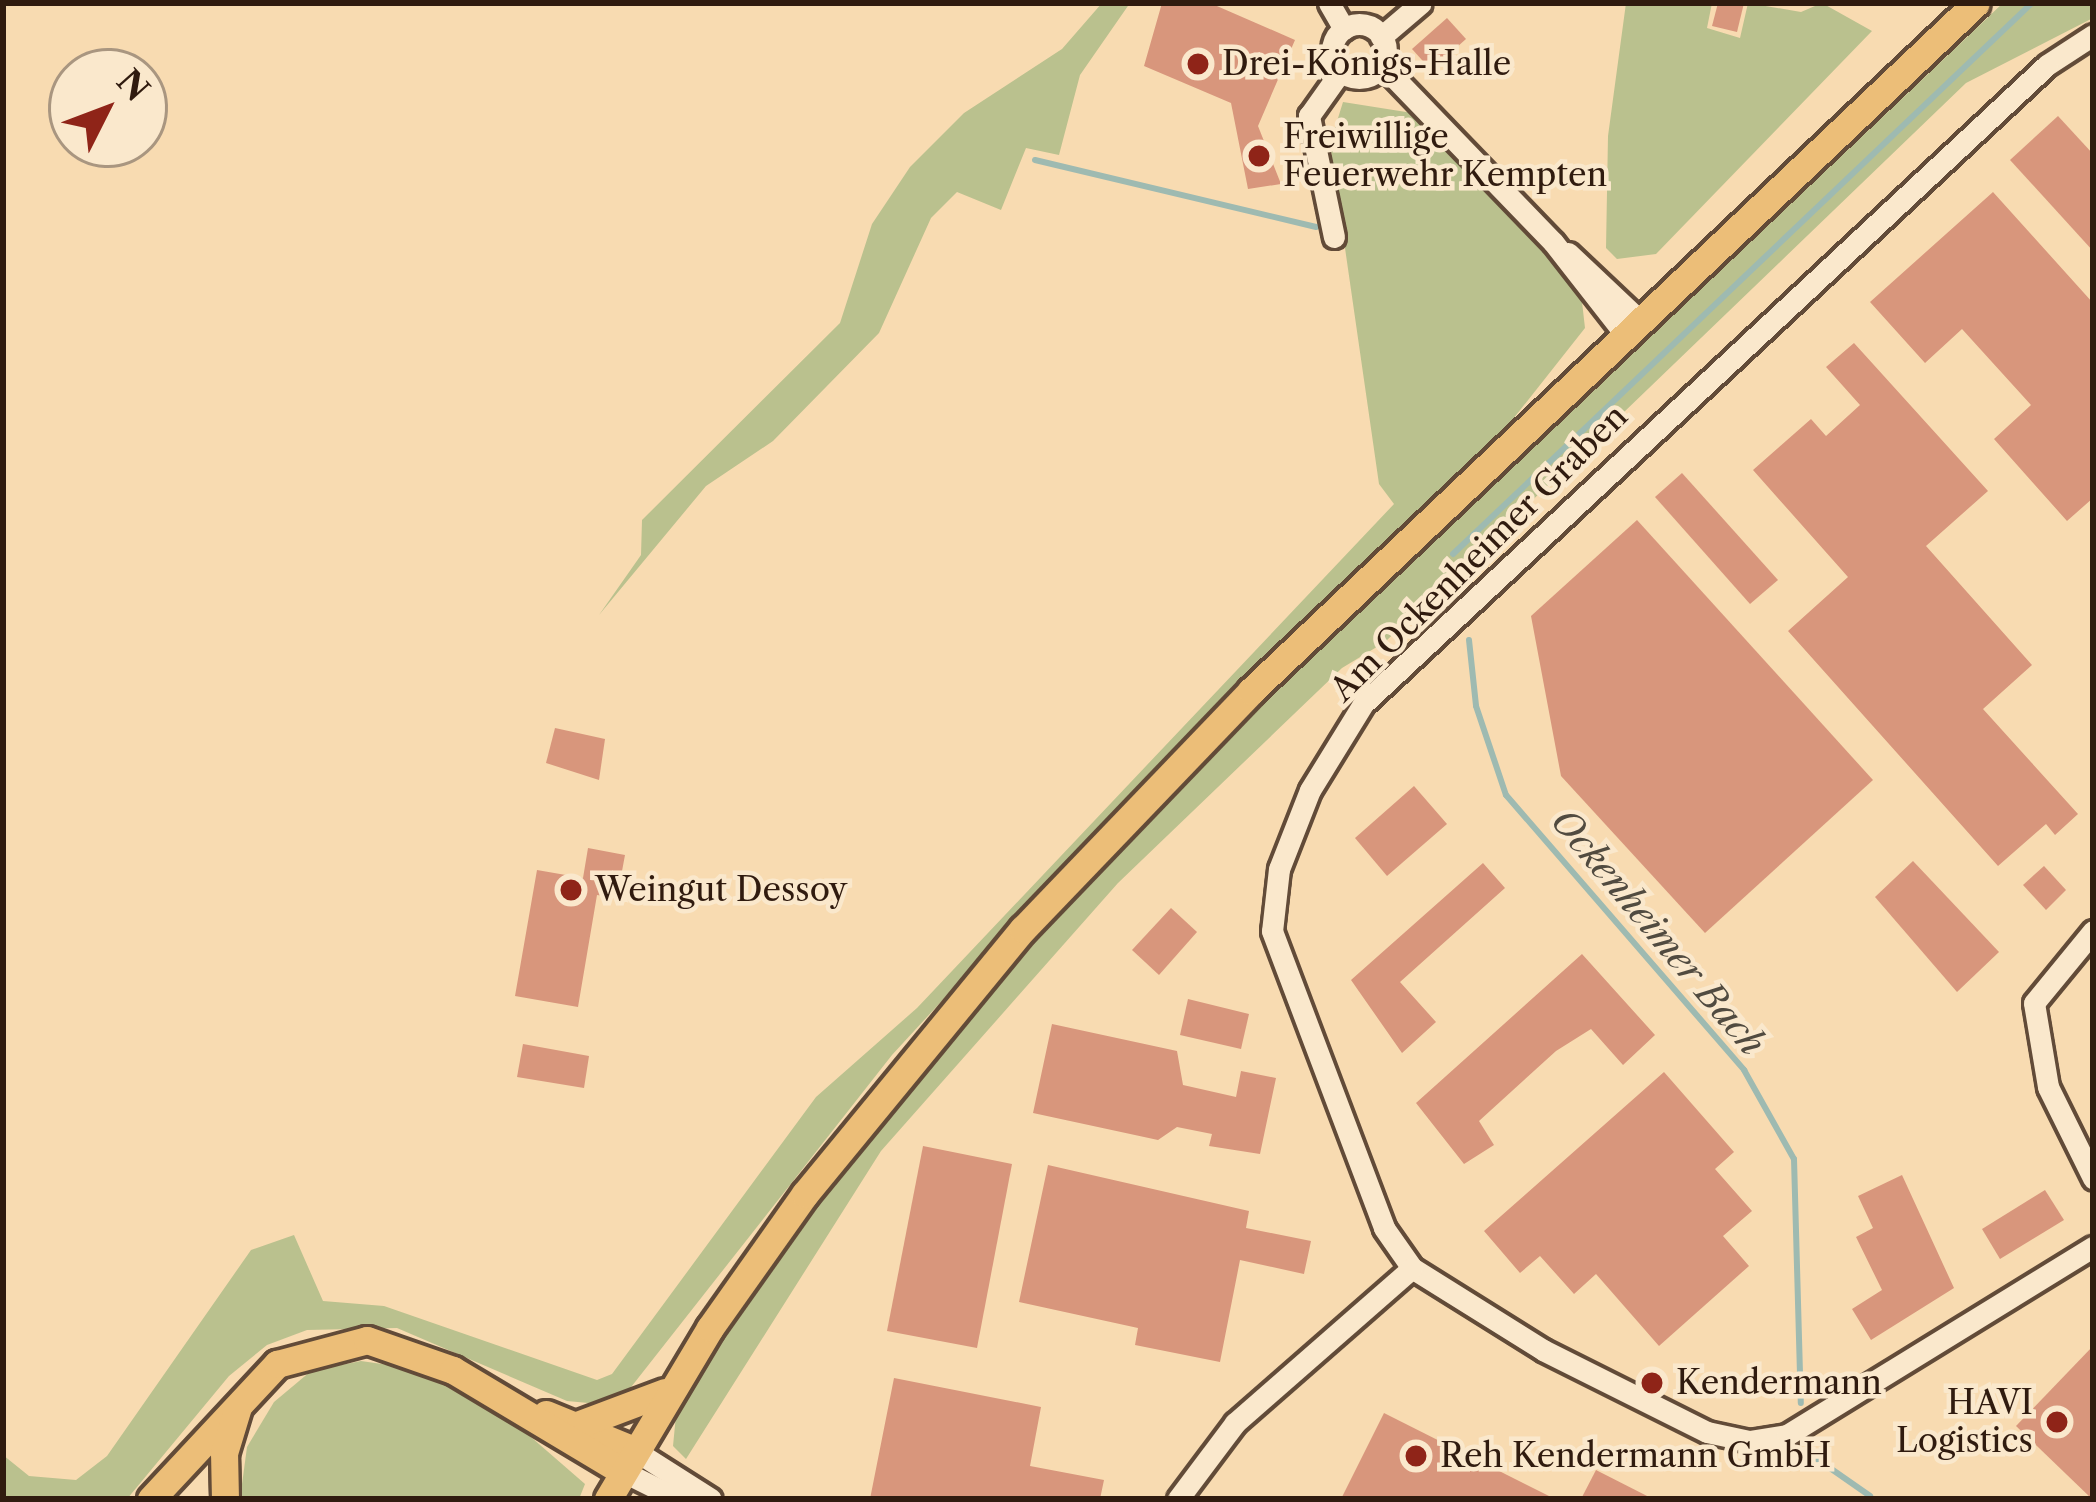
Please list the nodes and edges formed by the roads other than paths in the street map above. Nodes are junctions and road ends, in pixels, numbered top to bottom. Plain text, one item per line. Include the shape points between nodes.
1 (1330, 3) edge
2 (1421, 3) edge
3 (1976, 3) edge
4 (1344, 29) junction
5 (2093, 35) edge
6 (1382, 37) junction
7 (1382, 65) junction
8 (1342, 71) junction
9 (1334, 237) dead end
10 (1632, 327) junction
11 (2093, 931) edge
12 (2093, 1178) edge
13 (2093, 1247) edge
14 (1412, 1268) junction
15 (673, 1386) junction
16 (248, 1388) junction
17 (530, 1410) junction
18 (580, 1424) junction
19 (628, 1460) junction
20 (151, 1499) edge
21 (225, 1499) edge
22 (608, 1499) edge
23 (677, 1499) edge
24 (711, 1499) edge
25 (1178, 1499) edge

1 - 4 street
2 - 6 street
3 - 10 main road
4 - 6 street via 1364,25
4 - 8 street via 1332,49
5 - 14 street, Am Ockenheimer Graben via 1987,120 1363,704 1310,790 1279,869 1272,931 1384,1228
6 - 7 street
7 - 8 street via 1363,78
7 - 10 street
8 - 9 street via 1310,116
10 - 15 main road via 1251,691 1023,929 855,1128
11 - 12 street via 2034,1004 2048,1087
13 - 14 street, Am Ockenheimer Graben via 1832,1411 1786,1435 1749,1441 1707,1432 1543,1350
14 - 25 street via 1235,1424
15 - 18 main road via 620,1416
15 - 19 main road
16 - 17 main road via 296,1354 367,1340 418,1353
16 - 20 main road
16 - 21 main road via 229,1425
17 - 18 main road
17 - 19 main road
18 - 19 main road
19 - 22 main road
19 - 23 street
19 - 24 street

